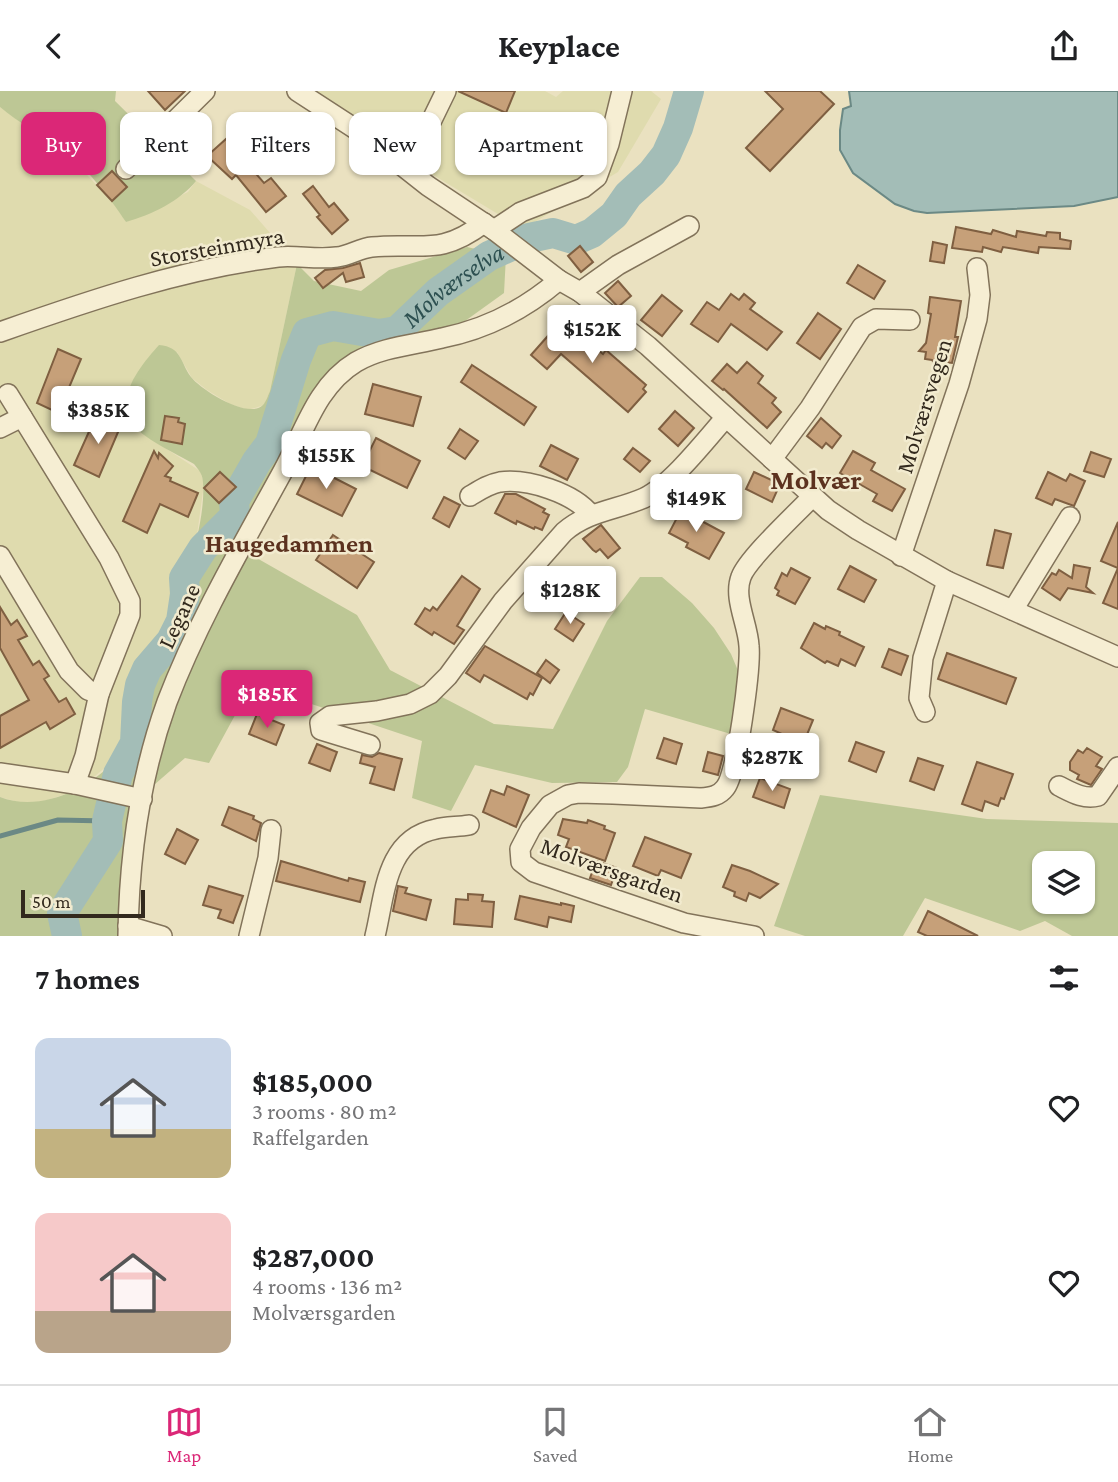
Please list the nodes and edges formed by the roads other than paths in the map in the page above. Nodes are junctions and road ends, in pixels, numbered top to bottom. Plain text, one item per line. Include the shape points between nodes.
1 (205, 91) edge
2 (297, 91) edge
3 (446, 91) edge
4 (622, 91) edge
5 (184, 112) edge
6 (436, 112) edge
7 (349, 124) edge
8 (415, 175) edge
9 (689, 226) dead end
10 (494, 230) junction
11 (977, 268) dead end
12 (558, 280) junction
13 (580, 292) junction
14 (910, 320) dead end
15 (0, 332) edge
16 (8, 394) dead end
17 (22, 417) junction
18 (726, 417) junction
19 (0, 428) edge
20 (772, 459) junction
21 (470, 496) dead end
22 (812, 497) junction
23 (591, 515) junction
24 (1070, 517) dead end
25 (0, 556) edge
26 (901, 556) junction
27 (947, 581) junction
28 (1013, 610) junction
29 (1118, 657) edge
30 (99, 694) junction
31 (925, 712) dead end
32 (370, 745) dead end
33 (1118, 767) edge
34 (0, 773) edge
35 (75, 784) junction
36 (1059, 786) dead end
37 (142, 799) junction
38 (469, 825) dead end
39 (271, 830) dead end
40 (128, 931) edge
41 (162, 936) edge
42 (249, 936) edge
43 (374, 936) edge
44 (754, 936) edge

1 - 5 street
2 - 7 street
3 - 6 street
4 - 10 street via 597,177 583,188 521,212
8 - 10 street
9 - 13 street
10 - 12 street
10 - 15 street, Storsteinmyra via 444,244 370,247 332,258 278,257 169,278
11 - 26 street, Molværsvegen via 977,319
12 - 13 street
12 - 37 street, Legane via 512,315 467,332 374,353 332,381 223,579 180,671
13 - 18 street
14 - 20 street, Molværsvegen via 877,319 862,327
16 - 17 street
17 - 19 street
17 - 30 street via 109,558 130,601 130,615
18 - 20 street
18 - 23 street via 650,495
20 - 22 street
21 - 23 street via 488,485 519,482 563,493
22 - 26 street
22 - 44 street, Molværsgarden via 739,580 749,667 727,787 713,797 701,798 568,795 541,814 520,849 524,866 544,876 684,923
23 - 32 street via 573,524 536,561 430,694 411,704 330,716 320,723 321,730
24 - 28 street
25 - 30 street via 69,671 88,690
26 - 27 street
27 - 28 street
27 - 31 street via 923,658 919,698
28 - 29 street
30 - 35 street
33 - 36 street via 1098,796 1077,795
34 - 35 street
35 - 37 street
37 - 40 street, Legane via 133,847
38 - 43 street via 427,831 396,855
39 - 42 street
40 - 41 street

